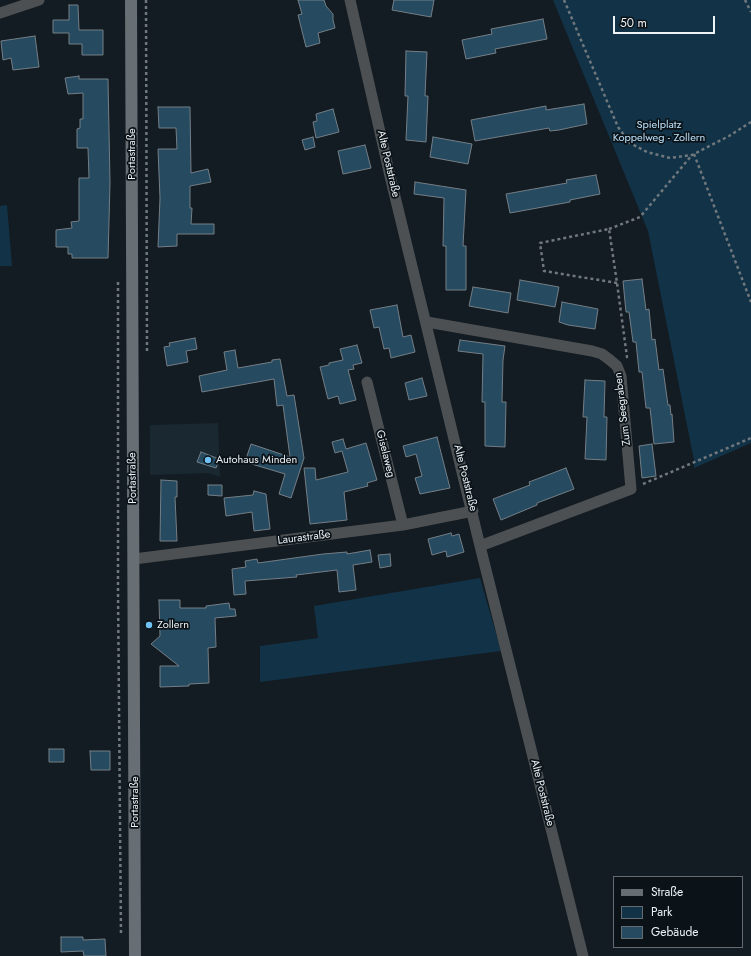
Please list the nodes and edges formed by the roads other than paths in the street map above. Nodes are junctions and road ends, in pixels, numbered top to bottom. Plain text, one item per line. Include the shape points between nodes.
1 (39, 0) edge
2 (131, 0) edge
3 (350, 0) edge
4 (0, 13) edge
5 (427, 322) junction
6 (368, 382) dead end
7 (473, 511) junction
8 (403, 525) junction
9 (480, 546) junction
10 (134, 559) junction
11 (135, 956) edge
12 (583, 956) edge

1 - 4 street
2 - 10 main road, Portastraße
3 - 5 street, Alte Poststraße via 390,176
5 - 7 street, Alte Poststraße
5 - 9 street, Zum Seegraben via 592,351 610,360 621,376 631,489
6 - 8 street, Giselaweg
7 - 8 street, Laurastraße
7 - 9 street, Alte Poststraße
8 - 10 street, Laurastraße
9 - 12 street, Alte Poststraße
10 - 11 main road, Portastraße

